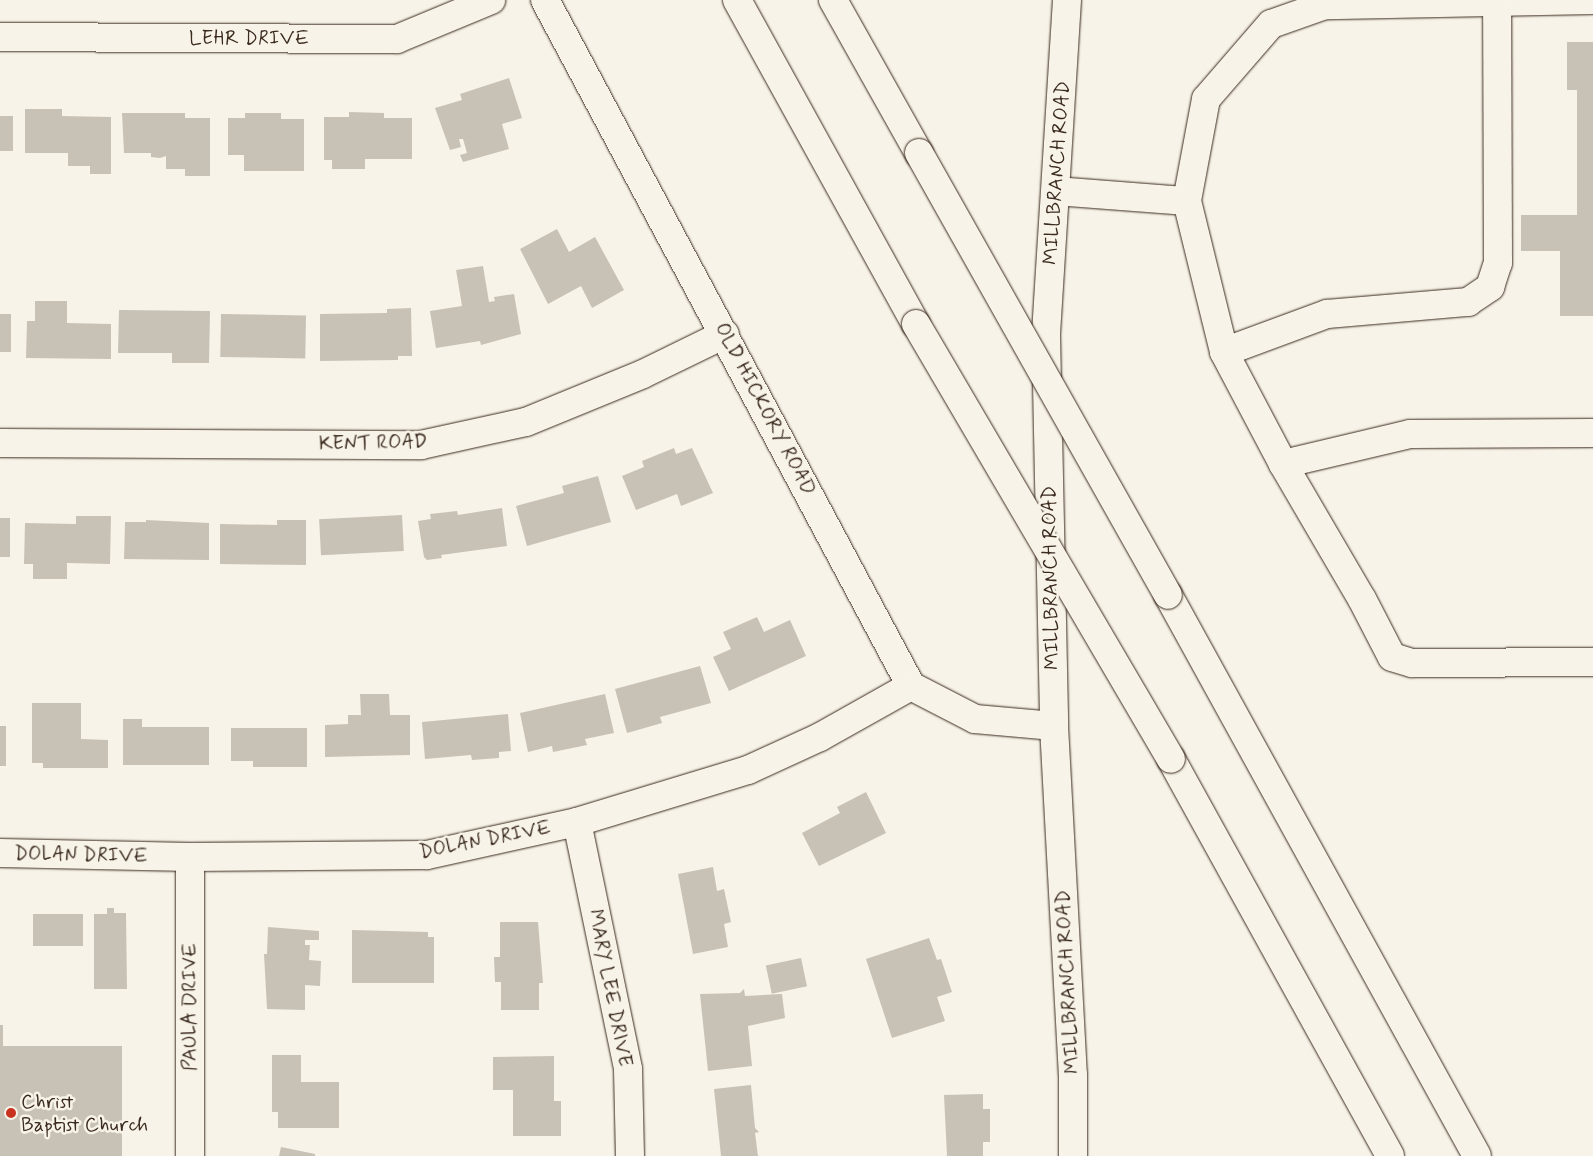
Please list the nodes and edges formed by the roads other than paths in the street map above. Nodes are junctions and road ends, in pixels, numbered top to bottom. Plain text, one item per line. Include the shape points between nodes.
1 (491, 0) edge
2 (545, 0) edge
3 (738, 0) edge
4 (833, 0) edge
5 (1067, 0) edge
6 (1593, 0) edge
7 (1497, 2) junction
8 (0, 37) edge
9 (1056, 191) junction
10 (1187, 201) junction
11 (725, 334) junction
12 (1224, 352) junction
13 (1593, 433) edge
14 (0, 443) edge
15 (1282, 464) junction
16 (1593, 662) edge
17 (911, 686) junction
18 (1054, 726) junction
19 (577, 822) junction
20 (0, 854) edge
21 (190, 857) junction
22 (190, 1156) edge
23 (630, 1156) edge
24 (1073, 1156) edge
25 (1390, 1156) edge
26 (1477, 1156) edge

1 - 8 main road, LEHR DRIVE via 397,39
2 - 11 main road, OLD HICKORY ROAD
3 - 25 main road, bridge via 916,324 1171,759
4 - 26 main road, bridge via 1168,595
5 - 9 main road, MILLBRANCH ROAD
6 - 7 main road
7 - 10 main road via 1325,5 1271,24 1206,99
7 - 12 main road via 1498,263 1490,287 1468,302 1327,314
9 - 10 main road
9 - 18 main road, MILLBRANCH ROAD via 1046,335
10 - 12 main road
11 - 14 main road, KENT ROAD via 643,374 526,422 421,444
11 - 17 main road, OLD HICKORY ROAD
12 - 15 main road
13 - 15 main road via 1410,434
15 - 16 main road via 1362,599 1392,657 1412,663
17 - 18 main road via 975,719
17 - 19 main road, DOLAN DRIVE via 820,737 748,770
18 - 24 main road, MILLBRANCH ROAD via 1073,1075
19 - 21 main road, DOLAN DRIVE via 426,855
19 - 23 main road, MARY LEE DRIVE via 628,1068
20 - 21 main road, DOLAN DRIVE
21 - 22 main road, PAULA DRIVE

